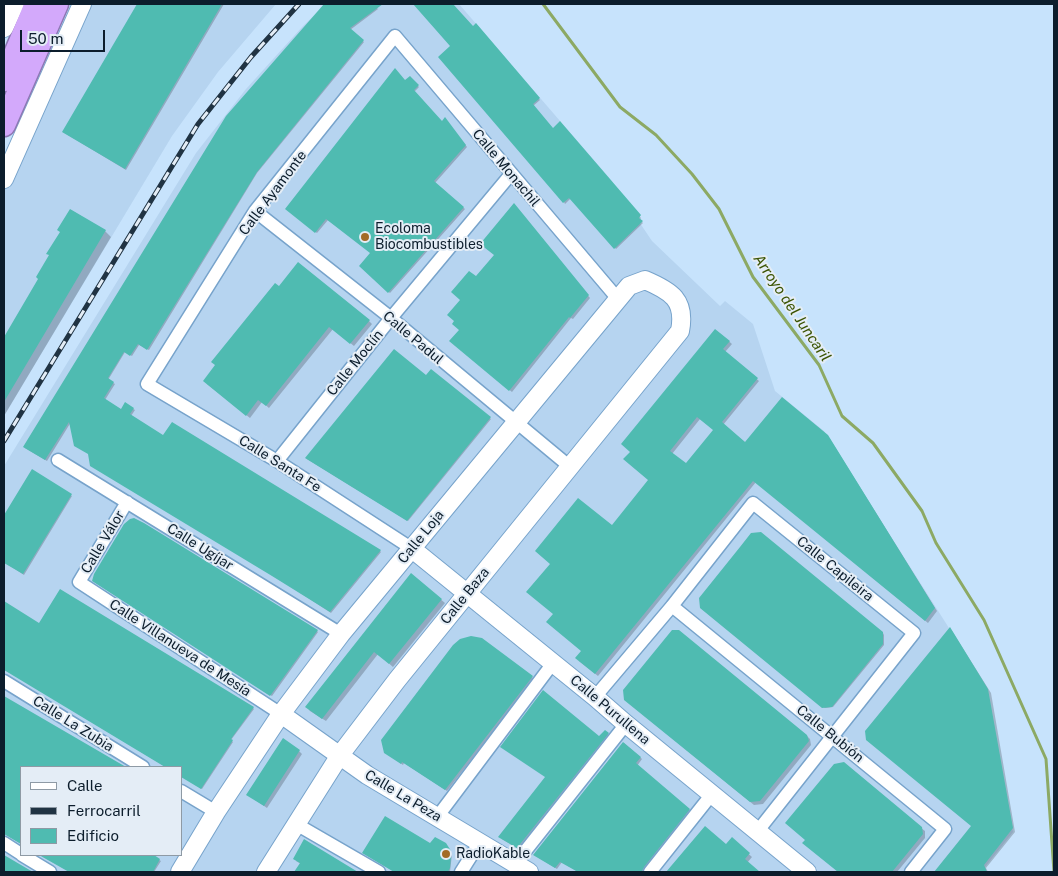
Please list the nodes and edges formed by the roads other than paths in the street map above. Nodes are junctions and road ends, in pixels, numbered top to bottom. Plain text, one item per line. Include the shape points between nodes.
1 (15, 4) edge
2 (36, 4) edge
3 (57, 4) edge
4 (82, 4) edge
5 (4, 28) edge
6 (395, 36) joint
7 (4, 80) edge
8 (4, 125) edge
9 (510, 174) junction
10 (4, 179) edge
11 (255, 211) junction
12 (618, 299) junction
13 (391, 318) junction
14 (680, 331) joint
15 (147, 384) joint
16 (515, 423) junction
17 (58, 460) dead end
18 (277, 461) junction
19 (569, 466) junction
20 (127, 502) junction
21 (411, 548) junction
22 (79, 582) joint
23 (467, 594) junction
24 (672, 606) junction
25 (341, 634) junction
26 (553, 663) junction
27 (4, 682) edge
28 (595, 697) junction
29 (281, 714) junction
30 (626, 724) junction
31 (832, 736) junction
32 (340, 755) junction
33 (141, 766) edge
34 (182, 792) edge
35 (712, 794) junction
36 (216, 812) junction
37 (438, 816) junction
38 (296, 824) junction
39 (757, 832) junction
40 (480, 842) junction
41 (4, 843) edge
42 (20, 853) edge
43 (25, 856) edge
44 (522, 868) edge
45 (50, 872) edge
46 (180, 872) edge
47 (266, 872) edge
48 (379, 872) edge
49 (461, 872) edge
50 (650, 872) edge
51 (807, 872) edge
52 (911, 872) edge

1 - 5 street
2 - 7 highway
3 - 8 highway
4 - 10 street
6 - 9 street, Calle Monachil
6 - 11 street, Calle Ayamonte
9 - 12 street, Calle Monachil
9 - 13 street, Calle Moclín
11 - 13 street, Calle Padul
11 - 15 street, Calle Ayamonte
12 - 14 street, Calle Loja via 629,286 645,280 664,288 677,301 683,316
12 - 16 street, Calle Loja
13 - 16 street, Calle Padul
13 - 18 street, Calle Moclín
14 - 19 street, Calle Baza
15 - 18 street, Calle Santa Fe
16 - 19 street, Calle Padul
16 - 21 street, Calle Loja
17 - 20 street, Calle Ugíjar
18 - 21 street, Calle Santa Fe
19 - 23 street, Calle Baza
20 - 22 street, Calle Válor
20 - 25 street, Calle Ugíjar
21 - 23 street, Calle Purullena
21 - 25 street, Calle Loja
22 - 29 street, Calle Villanueva de Mesía
23 - 26 street, Calle Purullena
23 - 32 street, Calle Baza
24 - 28 street, Calle Capileira
24 - 31 street, Calle Bubión
24 - 31 street, Calle Capileira via 753,503 914,633
25 - 29 street, Calle Loja
26 - 28 street, Calle Purullena
26 - 37 street
27 - 33 street, Calle La Zubia
28 - 30 street, Calle Purullena
29 - 32 street, Calle La Peza
29 - 36 street, Calle Loja
30 - 35 street, Calle Purullena
30 - 44 street
31 - 39 street, Calle Capileira
31 - 52 street, Calle Bubión via 944,829
32 - 37 street, Calle La Peza
32 - 38 street, Calle Baza
34 - 36 street
35 - 39 street, Calle Purullena
35 - 50 street
36 - 46 street, Calle Loja
37 - 40 street, Calle La Peza
38 - 47 street, Calle Baza
38 - 48 street
39 - 51 street, Calle Purullena
40 - 44 street, Calle La Peza
40 - 49 street
41 - 42 street
43 - 45 street

